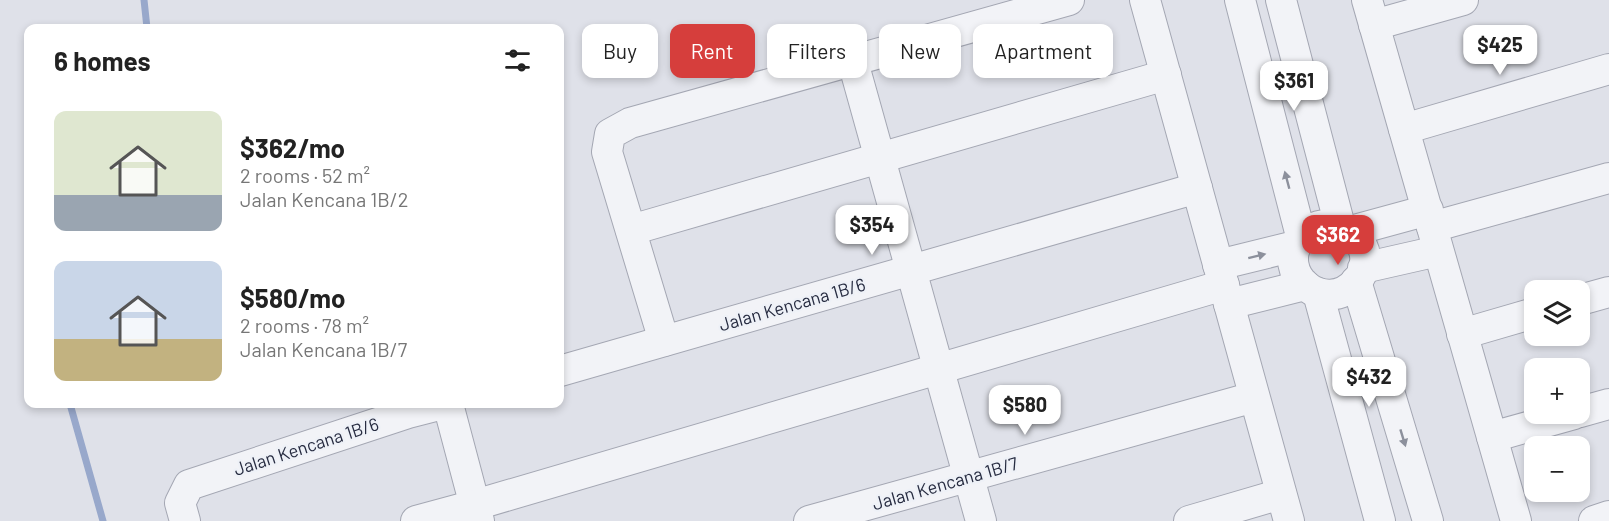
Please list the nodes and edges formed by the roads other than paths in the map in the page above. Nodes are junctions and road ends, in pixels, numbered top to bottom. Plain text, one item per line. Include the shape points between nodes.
1 (1070, 0) edge
2 (1145, 0) edge
3 (1240, 0) edge
4 (1281, 0) edge
5 (1463, 0) edge
6 (1371, 13) edge
7 (867, 58) edge
8 (1609, 69) edge
9 (1166, 75) junction
10 (795, 78) edge
11 (858, 78) edge
12 (1404, 129) junction
13 (880, 158) junction
14 (1609, 178) edge
15 (1197, 188) junction
16 (1345, 228) junction
17 (1433, 229) junction
18 (631, 230) junction
19 (1298, 241) junction
20 (911, 269) junction
21 (1360, 275) junction
22 (1224, 285) junction
23 (1311, 289) junction
24 (1609, 292) edge
25 (1590, 297) edge
26 (1524, 316) edge
27 (1462, 334) junction
28 (664, 341) junction
29 (939, 369) junction
30 (564, 370) edge
31 (1254, 397) junction
32 (1609, 404) edge
33 (427, 408) edge
34 (449, 408) edge
35 (1590, 409) edge
36 (1538, 424) edge
37 (1492, 437) junction
38 (968, 477) junction
39 (1285, 507) edge
40 (182, 512) edge
41 (477, 513) edge
42 (1609, 516) edge
43 (416, 521) edge
44 (809, 521) edge
45 (981, 521) edge
46 (1189, 521) edge
47 (1380, 521) edge
48 (1428, 521) edge
49 (1516, 521) edge
50 (1594, 521) edge

1 - 7 street
2 - 9 street
19 -> 3 street
4 - 16 street
5 - 6 street
6 - 12 street
8 - 12 street
9 - 13 street
9 - 15 street
10 - 18 street via 630,123 609,134 607,152
11 - 13 street
12 - 17 street
13 - 18 street
13 - 20 street
14 - 17 street
15 - 20 street, Jalan Kencana 1B/6
15 - 22 street
16 - 17 street
16 - 19 street via 1319,225
16 - 21 street via 1363,248
17 - 21 street
17 - 27 street
18 - 28 street
22 -> 19 street
19 - 23 street via 1294,267
20 - 28 street, Jalan Kencana 1B/6
20 - 29 street
21 - 23 street via 1339,293
21 -> 48 street
22 - 23 street
22 - 29 street
22 - 31 street
23 - 47 street
24 - 25 street
26 - 27 street
27 - 37 street
28 - 30 street, Jalan Kencana 1B/6
29 - 38 street
29 - 41 street
31 - 38 street, Jalan Kencana 1B/7
31 - 39 street
32 - 35 street
33 - 40 street, Jalan Kencana 1B/6 via 189,485
34 - 41 street
36 - 37 street
37 - 49 street
38 - 44 street, Jalan Kencana 1B/7
38 - 45 street
39 - 46 street
41 - 43 street
42 - 50 street

